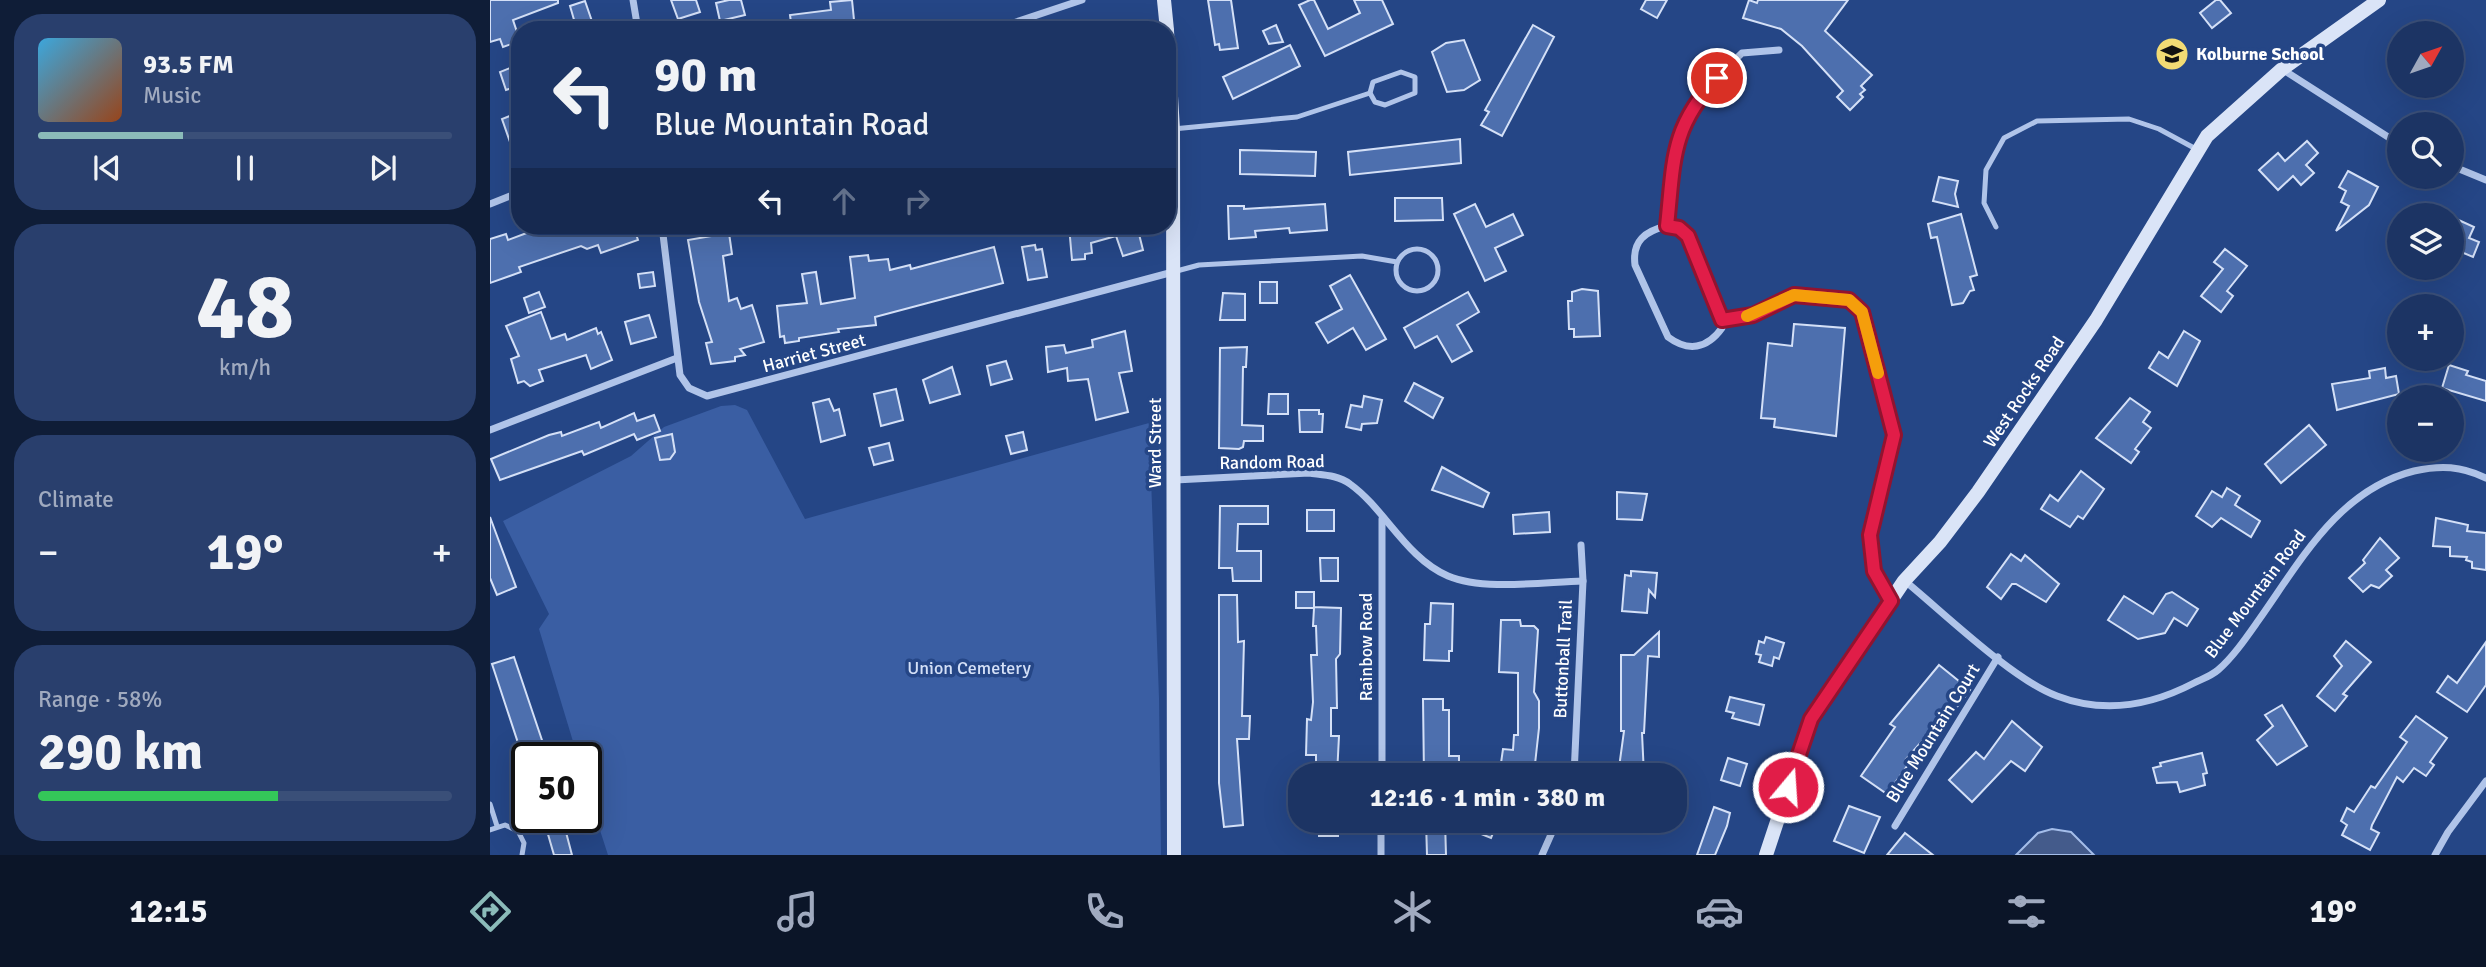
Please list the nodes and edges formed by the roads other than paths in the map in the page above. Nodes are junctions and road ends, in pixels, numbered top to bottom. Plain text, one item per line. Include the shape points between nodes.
1 (633, 0) edge
2 (1082, 0) edge
3 (1164, 0) edge
4 (2379, 0) edge
5 (636, 21) edge
6 (1019, 21) edge
7 (1166, 21) edge
8 (1779, 50) dead end
9 (2282, 69) junction
10 (1370, 93) junction
11 (1176, 129) edge
12 (2387, 136) edge
13 (2199, 150) junction
14 (2464, 171) edge
15 (2486, 180) edge
16 (511, 196) edge
17 (490, 204) edge
18 (1667, 226) junction
19 (1996, 227) dead end
20 (663, 235) edge
21 (1173, 235) edge
22 (1397, 262) junction
23 (1173, 272) junction
24 (1722, 320) junction
25 (677, 358) junction
26 (490, 430) edge
27 (2486, 478) edge
28 (1175, 480) junction
29 (1382, 518) junction
30 (1581, 545) dead end
31 (1904, 580) junction
32 (1583, 581) junction
33 (1891, 601) junction
34 (1998, 657) junction
35 (1382, 763) edge
36 (1575, 763) edge
37 (2486, 781) edge
38 (490, 804) edge
39 (497, 826) junction
40 (1895, 826) dead end
41 (490, 830) edge
42 (1381, 833) edge
43 (1552, 833) edge
44 (524, 854) edge
45 (1174, 855) edge
46 (1381, 855) edge
47 (1542, 855) edge
48 (1766, 855) edge
49 (2435, 855) edge

1 - 5 street
2 - 6 street
3 - 7 main road, Ward Street
4 - 9 main road, West Rocks Road
8 - 18 street via 1742,52 1695,102 1682,124
9 - 12 street
9 - 13 main road, West Rocks Road via 2207,136
10 - 10 lane via 1375,102 1385,105 1411,96 1417,82 1411,74 1401,72 1377,79
10 - 11 lane via 1297,117
13 - 19 lane via 2129,119 2037,121 2004,138 1986,170 1984,203
13 - 31 main road, West Rocks Road via 2096,320 2010,446 1940,542
14 - 15 street
16 - 17 street
18 - 24 street via 1688,236
18 - 24 street via 1643,235 1633,252 1668,337 1690,347 1703,345 1714,339
20 - 25 street
21 - 23 main road, Ward Street
22 - 22 lane via 1398,279 1410,290 1426,290 1437,278 1437,261 1425,250 1408,250
22 - 23 lane via 1362,256 1199,265
23 - 25 street, Harriet Street via 714,396 688,388
23 - 28 main road, Ward Street
24 - 33 street via 1753,315 1794,295 1849,300 1862,312 1894,435 1870,535 1874,571
25 - 26 street
27 - 34 street, Blue Mountain Road via 2467,469 2437,466 2398,475 2362,494 2330,521 2217,671 2180,690 2133,706 2093,706 2055,696
28 - 29 street, Random Road via 1331,475 1350,484
28 - 45 main road, Ward Street
29 - 32 street, Random Road via 1432,567 1450,577 1472,583
29 - 35 street, Rainbow Road
30 - 32 street, Buttonball Trail
31 - 33 main road, West Rocks Road
31 - 34 street, Blue Mountain Road
32 - 36 street, Buttonball Trail
33 - 48 main road, West Rocks Road via 1811,719
34 - 40 street, Blue Mountain Court
37 - 49 street
38 - 39 lane
39 - 41 lane
39 - 44 lane via 518,831
42 - 46 street
43 - 47 street

